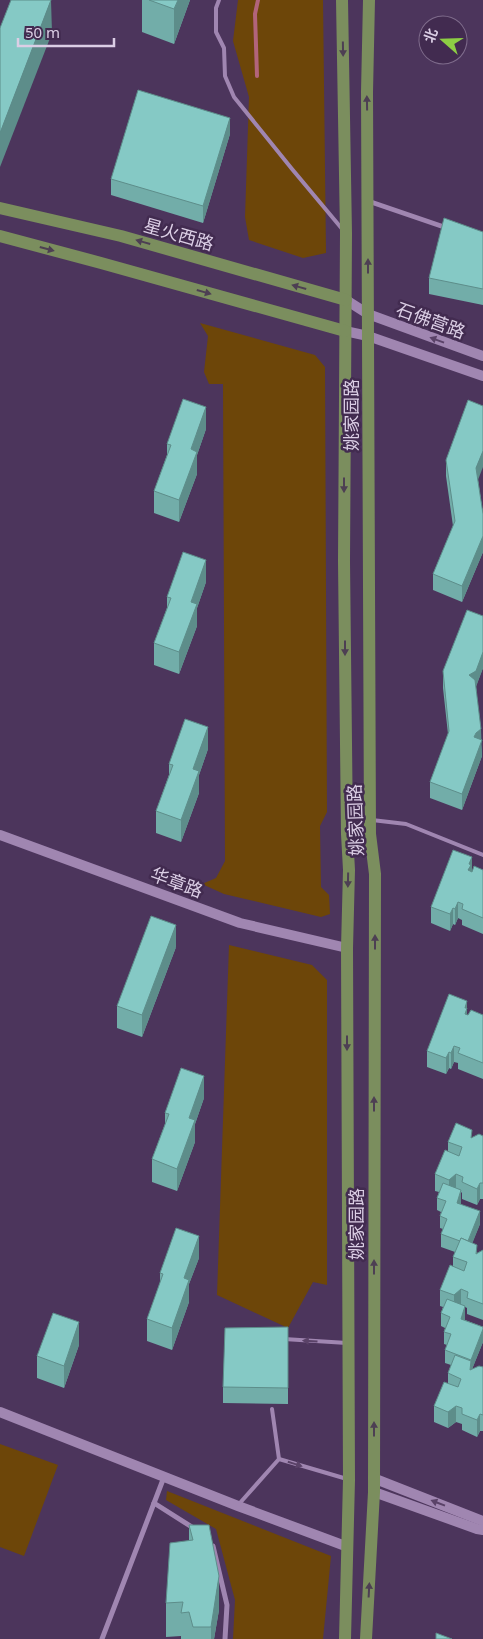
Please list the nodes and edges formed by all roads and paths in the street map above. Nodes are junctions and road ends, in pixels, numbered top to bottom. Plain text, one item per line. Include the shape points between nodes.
1 (219, 0) edge
2 (342, 0) edge
3 (368, 0) edge
4 (368, 201) junction
5 (0, 208) edge
6 (456, 231) edge
7 (346, 234) junction
8 (0, 236) edge
9 (346, 300) junction
10 (368, 314) junction
11 (345, 331) junction
12 (368, 336) junction
13 (483, 356) edge
14 (483, 376) edge
15 (370, 820) junction
16 (0, 835) edge
17 (483, 855) edge
18 (347, 948) junction
19 (281, 1339) edge
20 (349, 1343) junction
21 (272, 1410) dead end
22 (0, 1412) edge
23 (279, 1459) junction
24 (164, 1477) junction
25 (374, 1478) junction
26 (349, 1480) junction
27 (374, 1492) junction
28 (154, 1503) junction
29 (238, 1506) junction
30 (483, 1521) edge
31 (483, 1530) edge
32 (203, 1535) edge
33 (211, 1540) edge
34 (348, 1547) junction
35 (102, 1639) edge
36 (226, 1639) edge
37 (345, 1639) edge
38 (366, 1639) edge

1 - 7 lane via 216,32 224,48 225,76 234,96
2 -> 7 main road, 姚家园路
4 -> 3 main road, 姚家园路
4 - 6 street
10 -> 4 main road, 姚家园路
9 -> 5 main road, 星火西路 via 121,236
7 - 9 main road, 姚家园路
8 -> 11 main road
9 - 10 street, 石佛营路
9 - 11 main road, 姚家园路
10 - 12 main road, 姚家园路
13 -> 10 street, 石佛营路
11 - 12 street, 石佛营路
11 -> 18 main road, 姚家园路
12 - 14 street, 石佛营路
12 - 15 main road, 姚家园路
15 - 17 lane via 406,824
25 -> 15 main road, 姚家园路 via 375,874
16 - 18 street, 华章路 via 240,923
18 -> 20 main road, 姚家园路
20 -> 19 lane
20 - 26 main road, 姚家园路
21 - 23 lane
22 - 24 street
23 -> 26 lane
23 - 29 lane
24 - 28 street
24 - 29 street
25 - 27 main road, 姚家园路
30 -> 25 street
26 - 34 main road, 姚家园路
27 - 31 street
38 -> 27 main road, 姚家园路
28 - 32 street
28 - 35 street
29 - 34 street
33 - 36 street via 227,1605
34 - 37 main road, 姚家园路

